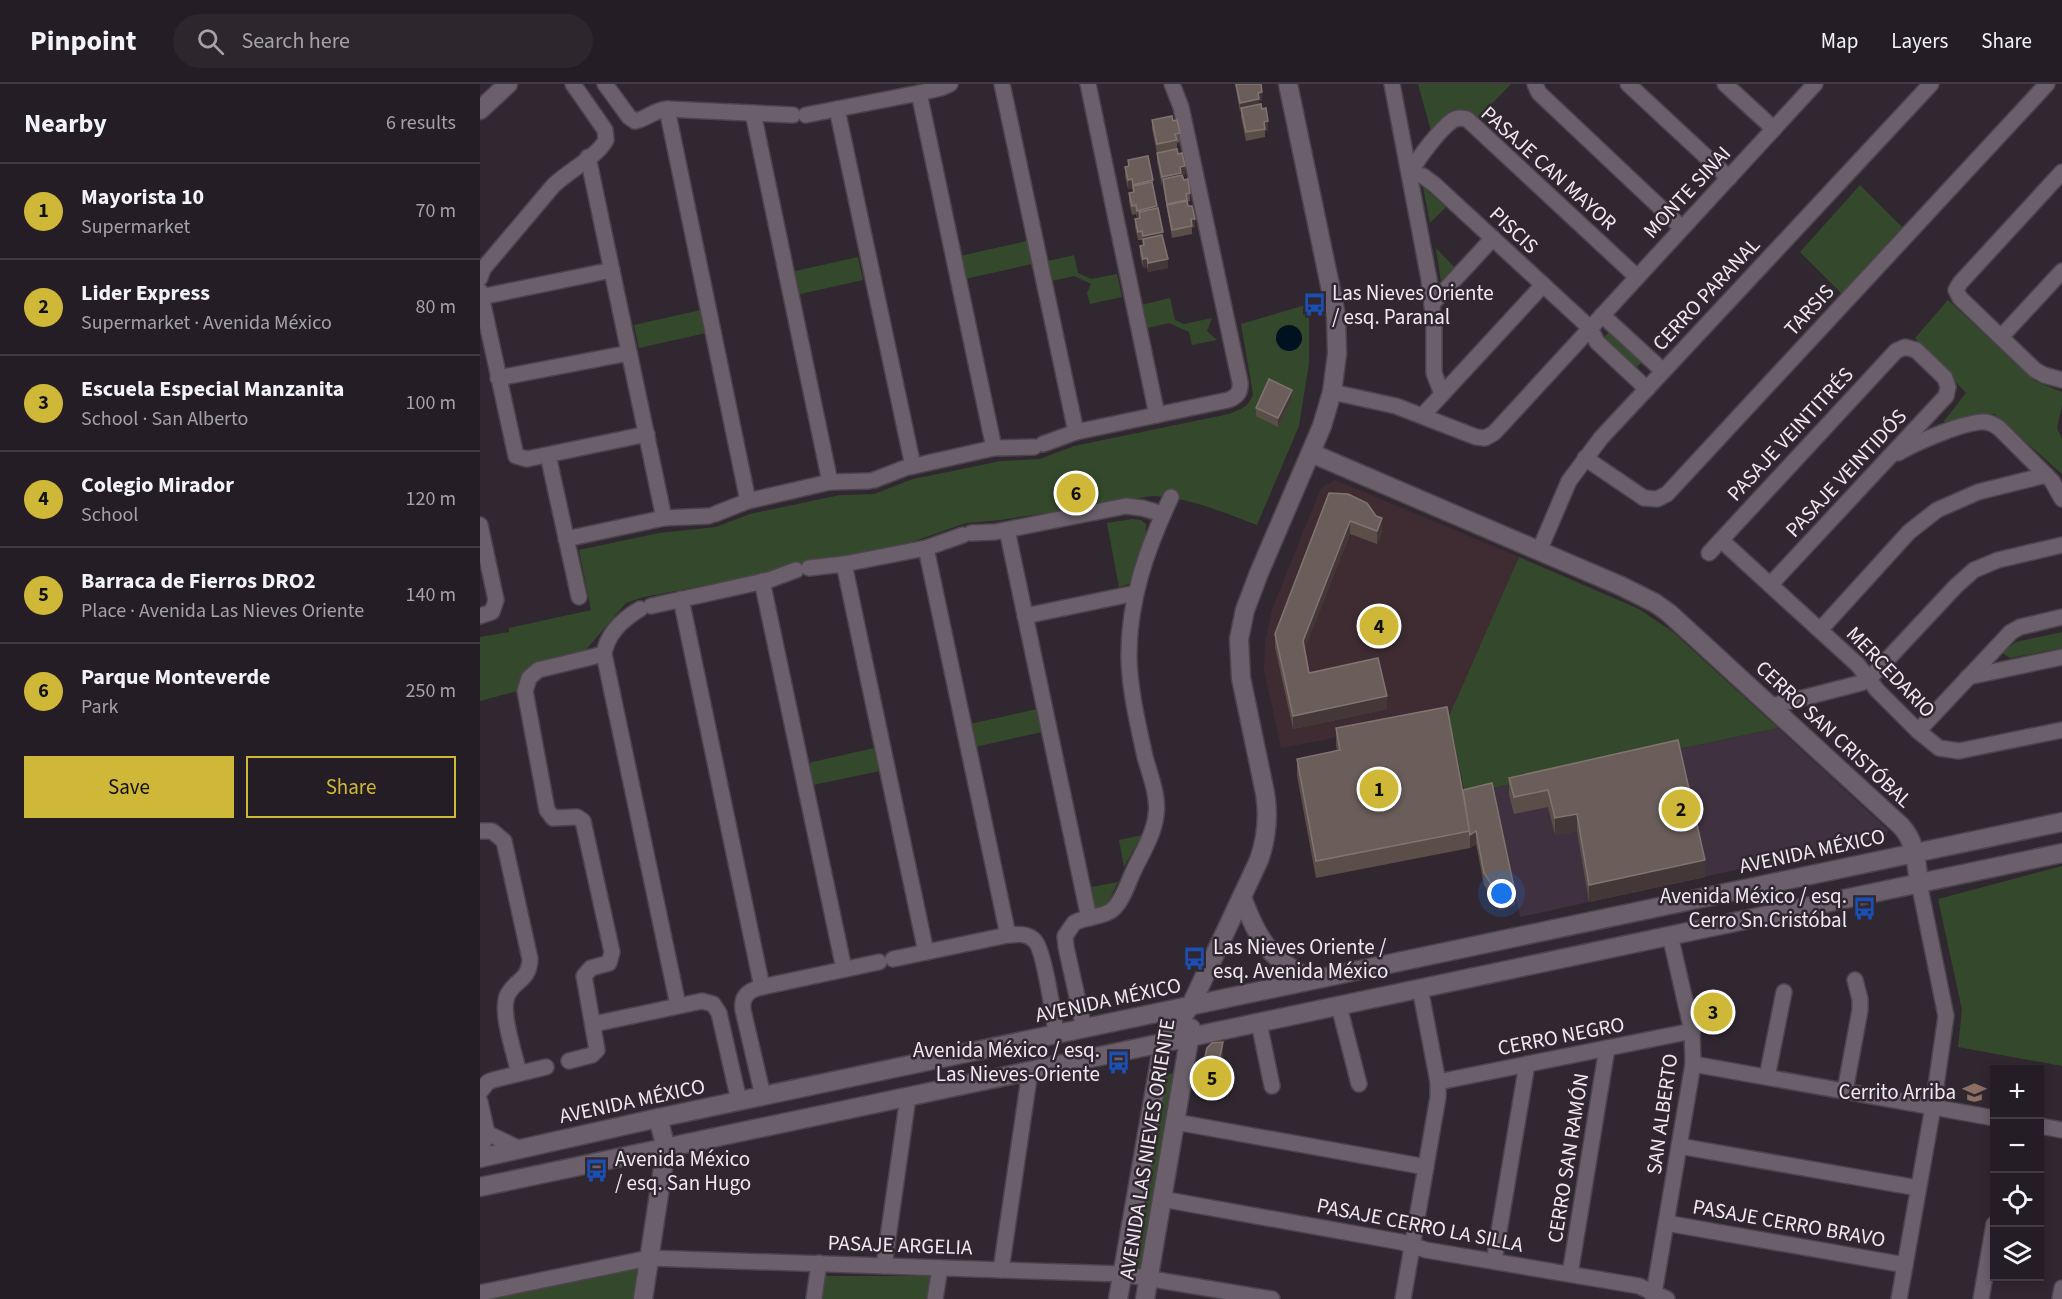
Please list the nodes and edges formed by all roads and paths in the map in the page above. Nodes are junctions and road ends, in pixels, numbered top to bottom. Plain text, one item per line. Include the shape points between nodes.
1 (508, 84) edge
2 (573, 84) edge
3 (605, 84) edge
4 (950, 84) edge
5 (1002, 84) edge
6 (1088, 84) edge
7 (1172, 84) edge
8 (1288, 84) edge
9 (1392, 84) edge
10 (1535, 84) edge
11 (1628, 84) edge
12 (1725, 84) edge
13 (1815, 84) edge
14 (1931, 84) edge
15 (2047, 84) edge
16 (919, 93) junction
17 (667, 109) junction
18 (837, 109) junction
19 (480, 110) edge
20 (753, 113) junction
21 (1774, 129) junction
22 (588, 158) junction
23 (1410, 172) junction
24 (2062, 172) edge
25 (1729, 178) junction
26 (1682, 228) junction
27 (1493, 238) junction
28 (612, 270) junction
29 (2062, 271) edge
30 (481, 272) edge
31 (1637, 277) junction
32 (1543, 285) junction
33 (481, 294) edge
34 (1432, 304) junction
35 (1602, 315) junction
36 (1590, 328) junction
37 (2001, 337) junction
38 (1905, 347) joint
39 (629, 353) junction
40 (1664, 371) junction
41 (2059, 375) edge
42 (498, 378) junction
43 (1647, 389) junction
44 (1332, 392) junction
45 (1442, 394) junction
46 (1157, 415) junction
47 (1423, 415) junction
48 (1923, 420) junction
49 (1076, 432) junction
50 (1942, 433) junction
51 (647, 434) junction
52 (994, 448) junction
53 (1311, 453) junction
54 (548, 455) junction
55 (1585, 458) junction
56 (1889, 458) junction
57 (913, 466) junction
58 (2046, 475) junction
59 (830, 482) junction
60 (1172, 497) dead end
61 (2062, 499) edge
62 (748, 501) junction
63 (1163, 514) junction
64 (664, 518) junction
65 (480, 525) edge
66 (1007, 530) junction
67 (566, 539) junction
68 (1721, 540) junction
69 (2062, 545) edge
70 (926, 548) junction
71 (1539, 551) junction
72 (1708, 553) dead end
73 (844, 564) junction
74 (762, 581) junction
75 (1770, 585) junction
76 (1136, 593) junction
77 (579, 597) dead end
78 (681, 599) junction
79 (480, 616) edge
80 (1025, 616) junction
81 (2062, 617) edge
82 (1820, 630) junction
83 (604, 654) junction
84 (2062, 657) edge
85 (1968, 677) junction
86 (1869, 679) junction
87 (1771, 706) junction
88 (2062, 730) edge
89 (1918, 731) junction
90 (2062, 822) edge
91 (480, 831) edge
92 (1915, 853) junction
93 (2062, 853) edge
94 (1833, 870) junction
95 (1919, 882) junction
96 (1242, 897) junction
97 (1821, 903) junction
98 (1089, 918) junction
99 (1008, 935) junction
100 (1670, 935) junction
101 (926, 952) junction
102 (844, 969) junction
103 (1312, 979) junction
104 (1855, 980) dead end
105 (762, 987) junction
106 (1420, 988) junction
107 (1784, 992) dead end
108 (678, 1005) junction
109 (1191, 1005) junction
110 (1339, 1006) junction
111 (1258, 1023) junction
112 (594, 1024) junction
113 (1084, 1028) junction
114 (1692, 1031) junction
115 (1056, 1034) junction
116 (1191, 1037) junction
117 (1163, 1043) junction
118 (1607, 1048) junction
119 (569, 1061) dead end
120 (1527, 1064) junction
121 (1693, 1064) junction
122 (546, 1066) dead end
123 (1030, 1071) junction
124 (519, 1073) junction
125 (1767, 1077) junction
126 (1438, 1082) junction
127 (1359, 1084) dead end
128 (1272, 1086) dead end
129 (1845, 1091) junction
130 (480, 1092) edge
131 (763, 1096) junction
132 (908, 1097) junction
133 (738, 1101) junction
134 (480, 1102) edge
135 (1933, 1107) junction
136 (1990, 1117) edge
137 (658, 1118) junction
138 (1176, 1122) junction
139 (2044, 1127) edge
140 (2062, 1130) edge
141 (487, 1133) junction
142 (1679, 1146) junction
143 (666, 1148) junction
144 (520, 1149) junction
145 (480, 1152) edge
146 (480, 1158) edge
147 (1426, 1167) junction
148 (480, 1187) edge
149 (1918, 1188) junction
150 (1162, 1199) junction
151 (1666, 1222) junction
152 (1994, 1227) edge
153 (1412, 1245) junction
154 (649, 1258) junction
155 (1494, 1261) junction
156 (819, 1263) junction
157 (1905, 1265) junction
158 (884, 1266) junction
159 (940, 1268) junction
160 (1001, 1270) junction
161 (1122, 1274) junction
162 (1570, 1274) junction
163 (1149, 1277) junction
164 (2062, 1287) edge
165 (480, 1293) edge
166 (1658, 1297) edge
167 (643, 1299) edge
168 (814, 1299) edge
169 (935, 1299) edge
170 (1118, 1299) edge
171 (1145, 1299) edge
172 (1272, 1299) edge
173 (1403, 1299) edge
174 (1899, 1299) edge
175 (1981, 1299) edge
176 (2060, 1299) edge

1 - 19 main road
2 - 22 street via 607,135 604,144
3 - 17 street via 635,121
4 - 16 street
5 - 49 street
6 - 46 street
7 - 46 street via 1181,107 1240,386 1232,399
8 - 44 main road, AVENIDA LAS NIEVES ORIENTE via 1336,316
9 - 23 street
10 - 26 street via 1539,93
11 - 25 street
12 - 21 street
13 - 21 street, MONTE SINAI
14 - 40 street, CERRO PARANAL
15 - 55 street, TARSIS via 1667,494 1657,499 1644,498
16 - 18 street
16 - 52 street
17 - 20 street
17 - 62 street
18 - 20 street via 799,115
18 - 57 street
20 - 59 street
21 - 25 street, MONTE SINAI
22 - 28 street
22 - 30 street via 561,178
23 - 27 street, PISCIS via 1435,185
23 - 31 street, PASAJE CAN MAYOR via 1451,123 1467,119
23 - 34 street
24 - 37 street via 1956,290
25 - 26 street, MONTE SINAI
26 - 31 street, MONTE SINAI
27 - 32 street, PISCIS
27 - 34 street
28 - 33 street
28 - 39 street
29 - 37 street
31 - 35 street, MONTE SINAI
32 - 36 street, PISCIS
32 - 45 street
33 - 42 street
34 - 45 street via 1434,373
35 - 36 street, MONTE SINAI
35 - 40 street
36 - 43 street, PISCIS via 1597,342
36 - 47 street, MONTE SINAI via 1490,436 1476,437
37 - 41 street via 2035,370
38 - 48 street, PASAJE VEINTIDÓS via 1916,350 1945,378 1948,387 1946,396
38 - 68 street, PASAJE VEINTITRÉS via 1896,351
39 - 42 street
39 - 51 street
40 - 43 street, CERRO PARANAL
42 - 54 street via 514,453 523,459
43 - 55 street, CERRO PARANAL
44 - 47 street, MONTE SINAI
44 - 53 main road, AVENIDA LAS NIEVES ORIENTE
45 - 47 street
46 - 49 street
48 - 50 street
48 - 56 street, PASAJE VEINTIDÓS
49 - 52 street via 1039,445
50 - 56 street
50 - 58 street via 1990,423
51 - 54 street
51 - 64 street
52 - 57 street
53 - 71 main road, CERRO SAN CRISTÓBAL
53 - 96 main road, AVENIDA LAS NIEVES ORIENTE via 1252,588 1242,625 1241,678 1268,825 1263,848
54 - 67 street
55 - 71 street, CERRO PARANAL via 1562,495
56 - 75 street, PASAJE VEINTIDÓS
57 - 59 street via 872,481
58 - 61 street
58 - 82 street via 1978,492 1937,510 1909,532
59 - 62 street
60 - 63 street
62 - 64 street via 712,515
63 - 66 street via 1126,506
63 - 76 street
64 - 67 street
65 - 79 street via 496,600 492,612
66 - 70 street via 967,534
66 - 80 street
67 - 77 street
68 - 72 street, PASAJE VEINTITRÉS
68 - 75 street, MERCEDARIO
69 - 86 street via 1998,560 1974,570
70 - 73 street
70 - 99 street
71 - 87 main road, CERRO SAN CRISTÓBAL via 1654,603
73 - 74 street via 802,569
73 - 101 street
74 - 78 street
74 - 102 street
75 - 82 street, MERCEDARIO
76 - 80 street
76 - 98 street via 1130,635 1131,685 1156,816 1118,904 1106,914
78 - 83 street via 646,607 627,617 606,643
78 - 105 street
80 - 98 street
81 - 85 street via 2015,629
82 - 86 street, MERCEDARIO
83 - 108 street
83 - 112 street via 538,669 529,678 525,691 547,810 553,818 577,817 583,821 612,952 609,963 588,970 584,976
84 - 85 street
85 - 89 street
86 - 87 street via 1852,687
86 - 89 street, MERCEDARIO
87 - 92 main road, CERRO SAN CRISTÓBAL via 1901,826
88 - 89 street, MERCEDARIO via 1952,752 1934,746
90 - 92 main road, AVENIDA MÉXICO
91 - 124 street via 492,831 504,841 530,959 528,972 510,991 505,1004
92 - 94 main road, AVENIDA MÉXICO
92 - 95 main road, CERRO SAN CRISTÓBAL
93 - 95 main road
94 - 97 main road via 1841,886 1831,900
94 - 103 main road, AVENIDA MÉXICO
95 - 97 main road
95 - 135 street, CERRO SAN CRISTÓBAL via 1946,1016
96 - 103 main road via 1267,949 1285,966
96 - 109 main road, AVENIDA LAS NIEVES ORIENTE
97 - 100 main road
98 - 113 street via 1070,926 1065,936
99 - 101 street
99 - 115 street via 1025,935 1038,944
100 - 106 main road
100 - 114 street, SAN ALBERTO
101 - 102 street
102 - 105 street
103 - 109 main road, AVENIDA MÉXICO
104 - 129 street via 1860,1010
105 - 131 street via 747,994 742,1006
106 - 110 main road
106 - 126 street
107 - 125 street
108 - 112 street
108 - 133 street via 706,1001 717,1008
109 - 113 main road, AVENIDA MÉXICO
109 - 116 main road, AVENIDA LAS NIEVES ORIENTE
109 - 117 main road, AVENIDA LAS NIEVES ORIENTE
110 - 111 main road
110 - 127 street
111 - 116 main road
111 - 128 street
112 - 119 street via 595,1053
113 - 115 main road, AVENIDA MÉXICO
114 - 118 street, CERRO NEGRO
114 - 121 street, SAN ALBERTO
115 - 131 main road, AVENIDA MÉXICO
116 - 117 main road
116 - 138 main road, AVENIDA LAS NIEVES ORIENTE
117 - 123 main road
117 - 161 main road, AVENIDA LAS NIEVES ORIENTE
118 - 120 street, CERRO NEGRO
118 - 162 street, CERRO SAN RAMÓN
120 - 126 street, CERRO NEGRO
120 - 155 street
121 - 125 street
121 - 142 street, SAN ALBERTO
122 - 124 street
123 - 132 main road
123 - 160 street
124 - 130 street via 488,1082
125 - 129 street
126 - 147 street
129 - 135 street
131 - 133 main road, AVENIDA MÉXICO
132 - 143 main road
132 - 158 street
133 - 137 main road, AVENIDA MÉXICO
134 - 141 street
135 - 136 street
135 - 149 street, CERRO SAN CRISTÓBAL
137 - 143 main road
137 - 144 main road, AVENIDA MÉXICO
138 - 147 street
138 - 150 main road, AVENIDA LAS NIEVES ORIENTE
139 - 140 street
141 - 144 street
141 - 145 street
142 - 149 street
142 - 151 street, SAN ALBERTO
143 - 148 main road
143 - 154 main road
144 - 146 main road, AVENIDA MÉXICO
147 - 153 street
149 - 157 street, CERRO SAN CRISTÓBAL
150 - 153 street, PASAJE CERRO LA SILLA
150 - 163 main road, AVENIDA LAS NIEVES ORIENTE
151 - 157 street, PASAJE CERRO BRAVO
151 - 166 street, SAN ALBERTO
152 - 175 street
153 - 155 street, PASAJE CERRO LA SILLA
153 - 173 street
154 - 156 street, PASAJE ARGELIA
154 - 165 street, PASAJE ARGELIA
154 - 167 main road
155 - 162 street, PASAJE CERRO LA SILLA
156 - 158 street, PASAJE ARGELIA
156 - 168 street
157 - 174 street, CERRO SAN CRISTÓBAL
158 - 159 street, PASAJE ARGELIA
159 - 160 street, PASAJE ARGELIA
159 - 169 street
160 - 161 street, PASAJE ARGELIA
161 - 163 street, PASAJE ARGELIA
161 - 170 main road, AVENIDA LAS NIEVES ORIENTE
162 - 166 street, PASAJE CERRO LA SILLA via 1639,1286
163 - 171 main road, AVENIDA LAS NIEVES ORIENTE
163 - 172 street, PASAJE ARGELIA
164 - 176 street

